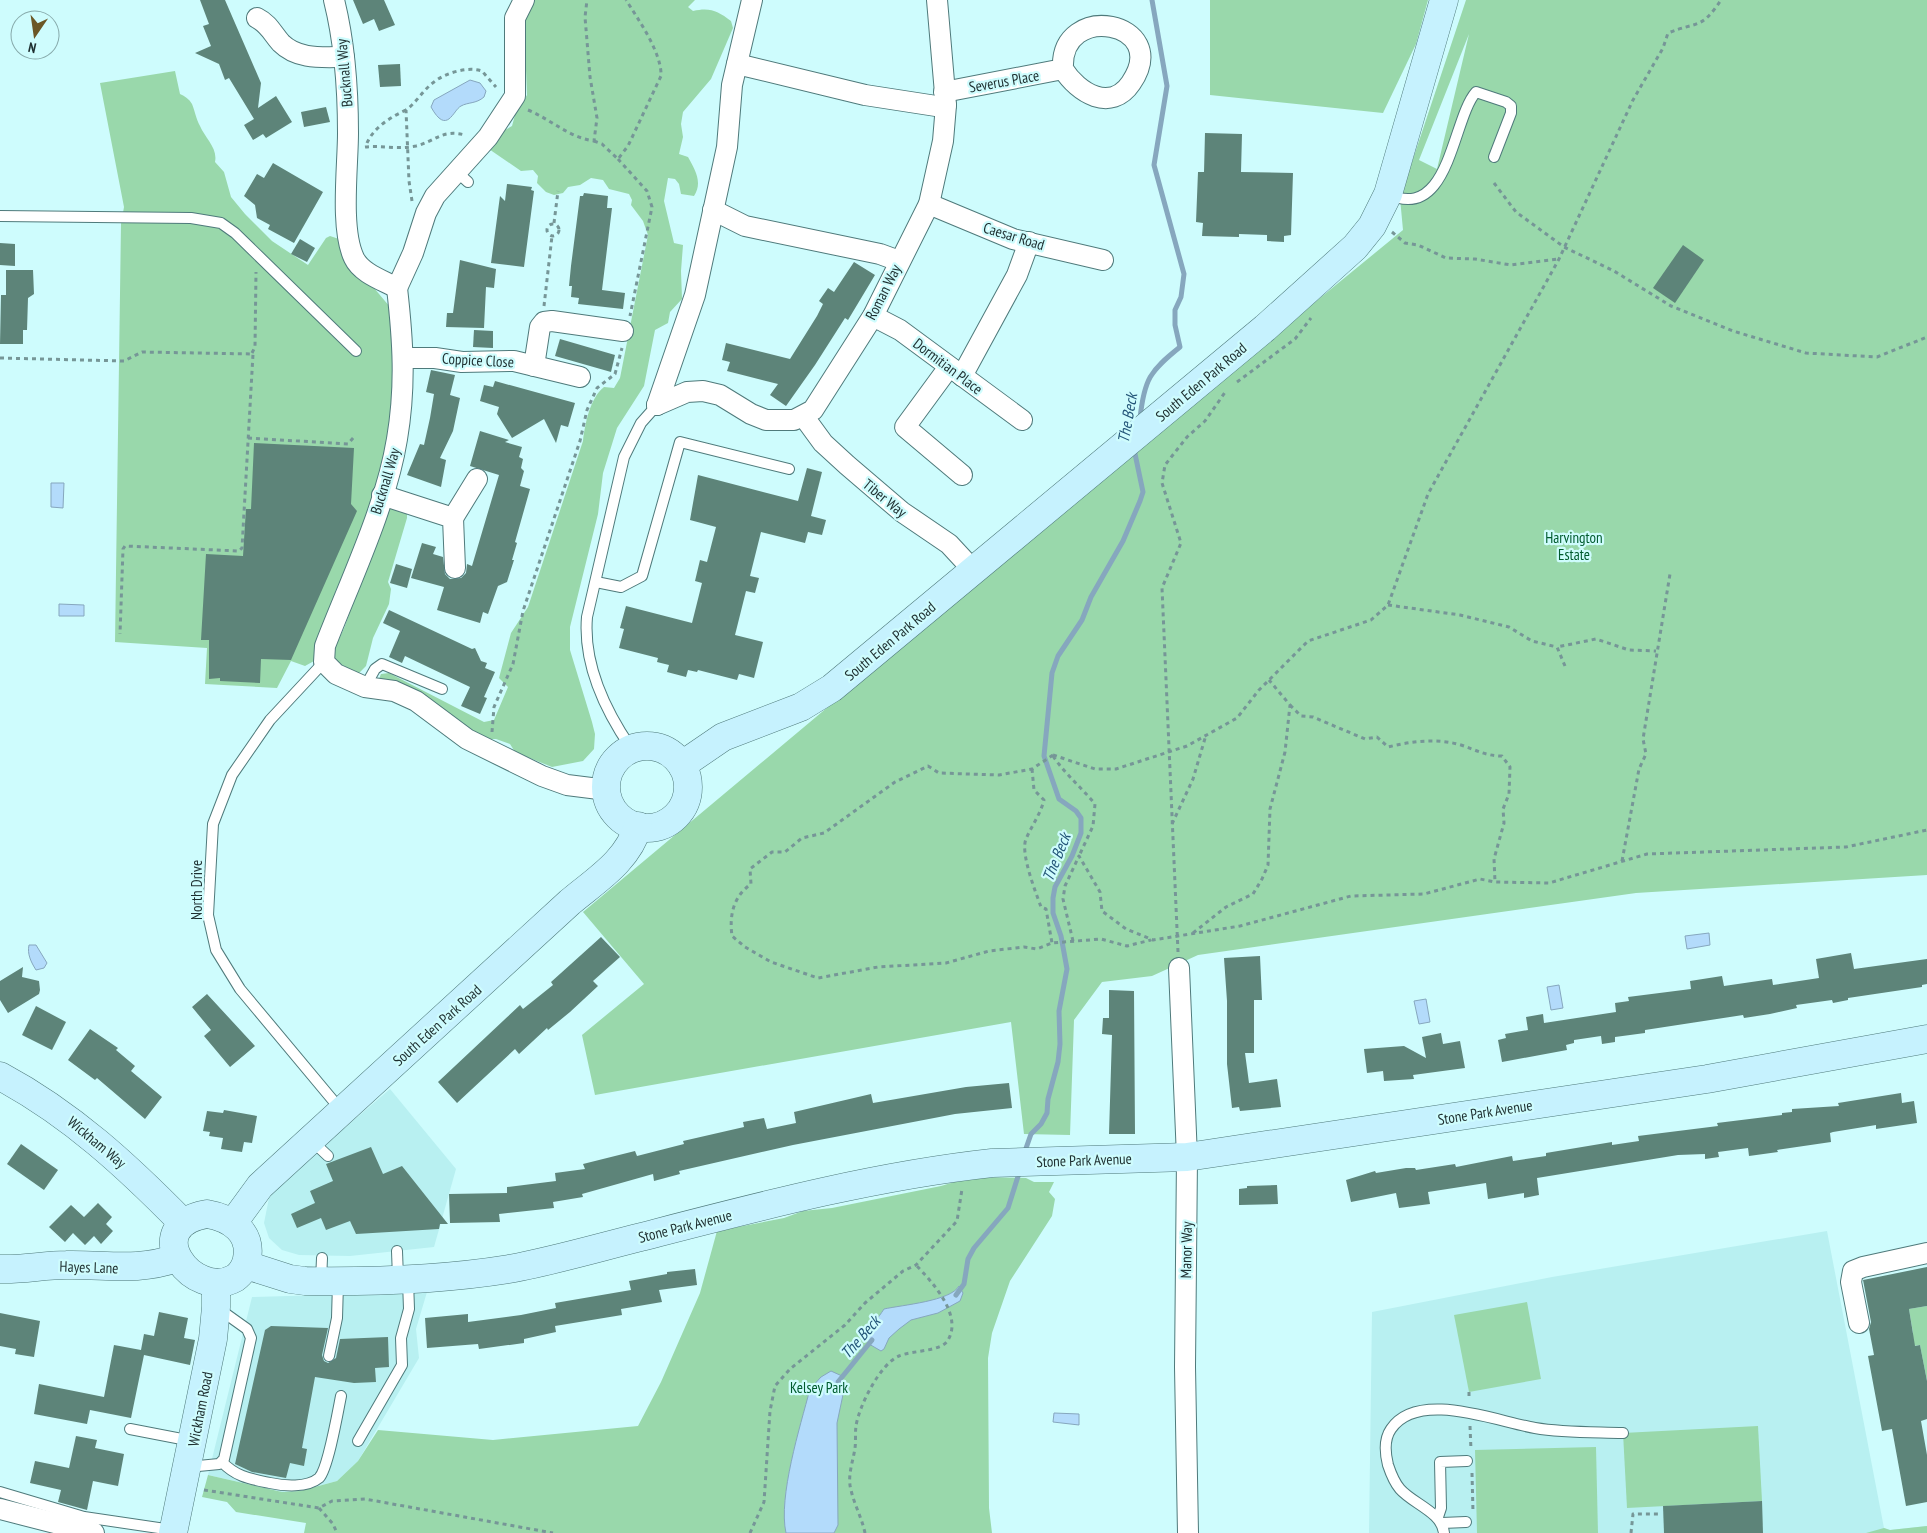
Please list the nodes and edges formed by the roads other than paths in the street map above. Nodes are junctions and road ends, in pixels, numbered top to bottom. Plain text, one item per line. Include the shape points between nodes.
1 (334, 0) edge
2 (524, 0) edge
3 (752, 0) edge
4 (937, 0) edge
5 (1444, 0) edge
6 (257, 18) dead end
7 (344, 57) junction
8 (737, 64) junction
9 (1063, 69) dead end
10 (945, 98) junction
11 (1494, 157) dead end
12 (1388, 194) junction
13 (929, 204) junction
14 (713, 210) junction
15 (0, 216) edge
16 (1029, 242) junction
17 (1102, 260) dead end
18 (899, 261) junction
19 (397, 288) junction
20 (873, 316) junction
21 (625, 331) road end
22 (356, 351) dead end
23 (404, 358) junction
24 (534, 366) junction
25 (955, 371) junction
26 (580, 377) dead end
27 (657, 405) junction
28 (804, 417) junction
29 (1022, 420) dead end
30 (789, 469) dead end
31 (962, 475) dead end
32 (477, 479) dead end
33 (382, 495) junction
34 (453, 518) junction
35 (454, 568) dead end
36 (974, 571) junction
37 (596, 582) junction
38 (324, 662) junction
39 (365, 687) junction
40 (442, 689) dead end
41 (631, 748) junction
42 (682, 764) junction
43 (606, 790) junction
44 (638, 826) junction
45 (1179, 968) road end
46 (1927, 1038) edge
47 (0, 1076) edge
48 (342, 1111) junction
49 (1187, 1157) junction
50 (183, 1223) junction
51 (233, 1223) junction
52 (397, 1251) dead end
53 (1927, 1253) edge
54 (177, 1258) junction
55 (246, 1265) junction
56 (0, 1269) edge
57 (327, 1274) junction
58 (403, 1280) junction
59 (216, 1295) junction
60 (1859, 1323) dead end
61 (329, 1356) dead end
62 (341, 1396) dead end
63 (130, 1428) dead end
64 (1623, 1433) dead end
65 (358, 1441) dead end
66 (1467, 1461) dead end
67 (222, 1462) junction
68 (188, 1465) junction
69 (0, 1492) edge
70 (0, 1509) edge
71 (1466, 1522) dead end
72 (1441, 1524) edge
73 (173, 1532) edge
74 (94, 1533) edge
75 (1188, 1533) edge

1 - 7 street, Bucknall Way
2 - 19 street via 515,18 516,91 509,107 479,146 462,177 435,196
3 - 8 street
4 - 10 street, Roman Way
5 - 12 main road, South Eden Park Road
6 - 7 street via 268,25 284,45 299,54
7 - 19 street, Bucknall Way via 348,234 353,257 363,269
8 - 10 street, Severus Place via 865,95 936,106
8 - 14 street via 726,147
9 - 10 street, Severus Place
10 - 13 street, Roman Way via 943,141
11 - 12 lane via 1511,106 1476,92 1440,179 1408,200
12 - 36 main road, South Eden Park Road via 1372,226 1346,256 1265,328
13 - 16 street, Caesar Road via 1013,239
13 - 18 street, Roman Way
14 - 18 street via 745,226 880,254
14 - 27 street via 695,295
15 - 22 lane via 165,216 221,223
16 - 17 street, Caesar Road
16 - 25 street via 1017,275
18 - 20 street, Roman Way
19 - 23 street, Bucknall Way
20 - 25 street, Dormitian Place via 900,330
20 - 28 street, Roman Way via 813,410
21 - 24 street via 546,321 540,327
23 - 24 street, Coppice Close via 514,361
23 - 33 street, Bucknall Way via 398,439
24 - 26 street, Coppice Close
25 - 29 street, Dormitian Place
25 - 31 street via 905,427
27 - 28 street via 680,394 703,391 720,395 766,420
27 - 37 lane via 641,423 624,457
28 - 36 street, Tiber Way via 823,443 847,465 902,512 949,544
30 - 37 lane via 680,442 642,576 621,586
32 - 34 street
33 - 34 street
33 - 38 street, Bucknall Way via 325,646
34 - 35 street
36 - 42 main road, South Eden Park Road via 817,698 783,715 723,737
37 - 41 lane via 585,637 593,674 618,729
38 - 39 street via 330,670
38 - 48 lane, North Drive via 270,720 232,775 213,824 208,915 216,950 240,989
39 - 40 lane via 375,669 382,664
39 - 43 street via 400,693 424,706 458,734 555,781
41 - 42 main road via 653,746 674,756
41 - 43 main road via 611,767
42 - 44 main road via 687,786 680,810 663,825 652,828
43 - 44 main road via 613,810 627,823
44 - 48 main road, South Eden Park Road via 621,859
45 - 49 street, Manor Way
46 - 49 main road, Stone Park Avenue via 1698,1080
47 - 50 main road, Wickham Way via 52,1107 97,1140
48 - 51 main road, South Eden Park Road via 320,1148 256,1190
49 - 58 main road, Stone Park Avenue via 964,1166 882,1179 510,1269
49 - 75 street, Manor Way via 1185,1367
50 - 51 main road via 207,1214
50 - 54 main road via 174,1238
51 - 55 main road via 245,1235
52 - 58 lane
53 - 60 street via 1853,1272 1851,1282
54 - 56 main road, Hayes Lane via 142,1267 65,1265
54 - 59 main road
55 - 57 main road, Stone Park Avenue via 296,1280
55 - 59 main road
57 - 58 main road, Stone Park Avenue
57 - 61 lane via 337,1318
58 - 65 lane via 409,1309 401,1338 402,1365
59 - 67 lane via 247,1329 251,1338
59 - 68 main road, Wickham Road via 213,1338
62 - 67 lane via 325,1468 315,1480 280,1486 236,1475
63 - 68 lane
64 - 72 lane via 1536,1428 1438,1409 1415,1412 1390,1431 1387,1461 1398,1488
66 - 72 lane via 1440,1462
67 - 68 lane
68 - 73 main road, Wickham Road
69 - 73 lane via 84,1517
70 - 74 street
71 - 72 lane

